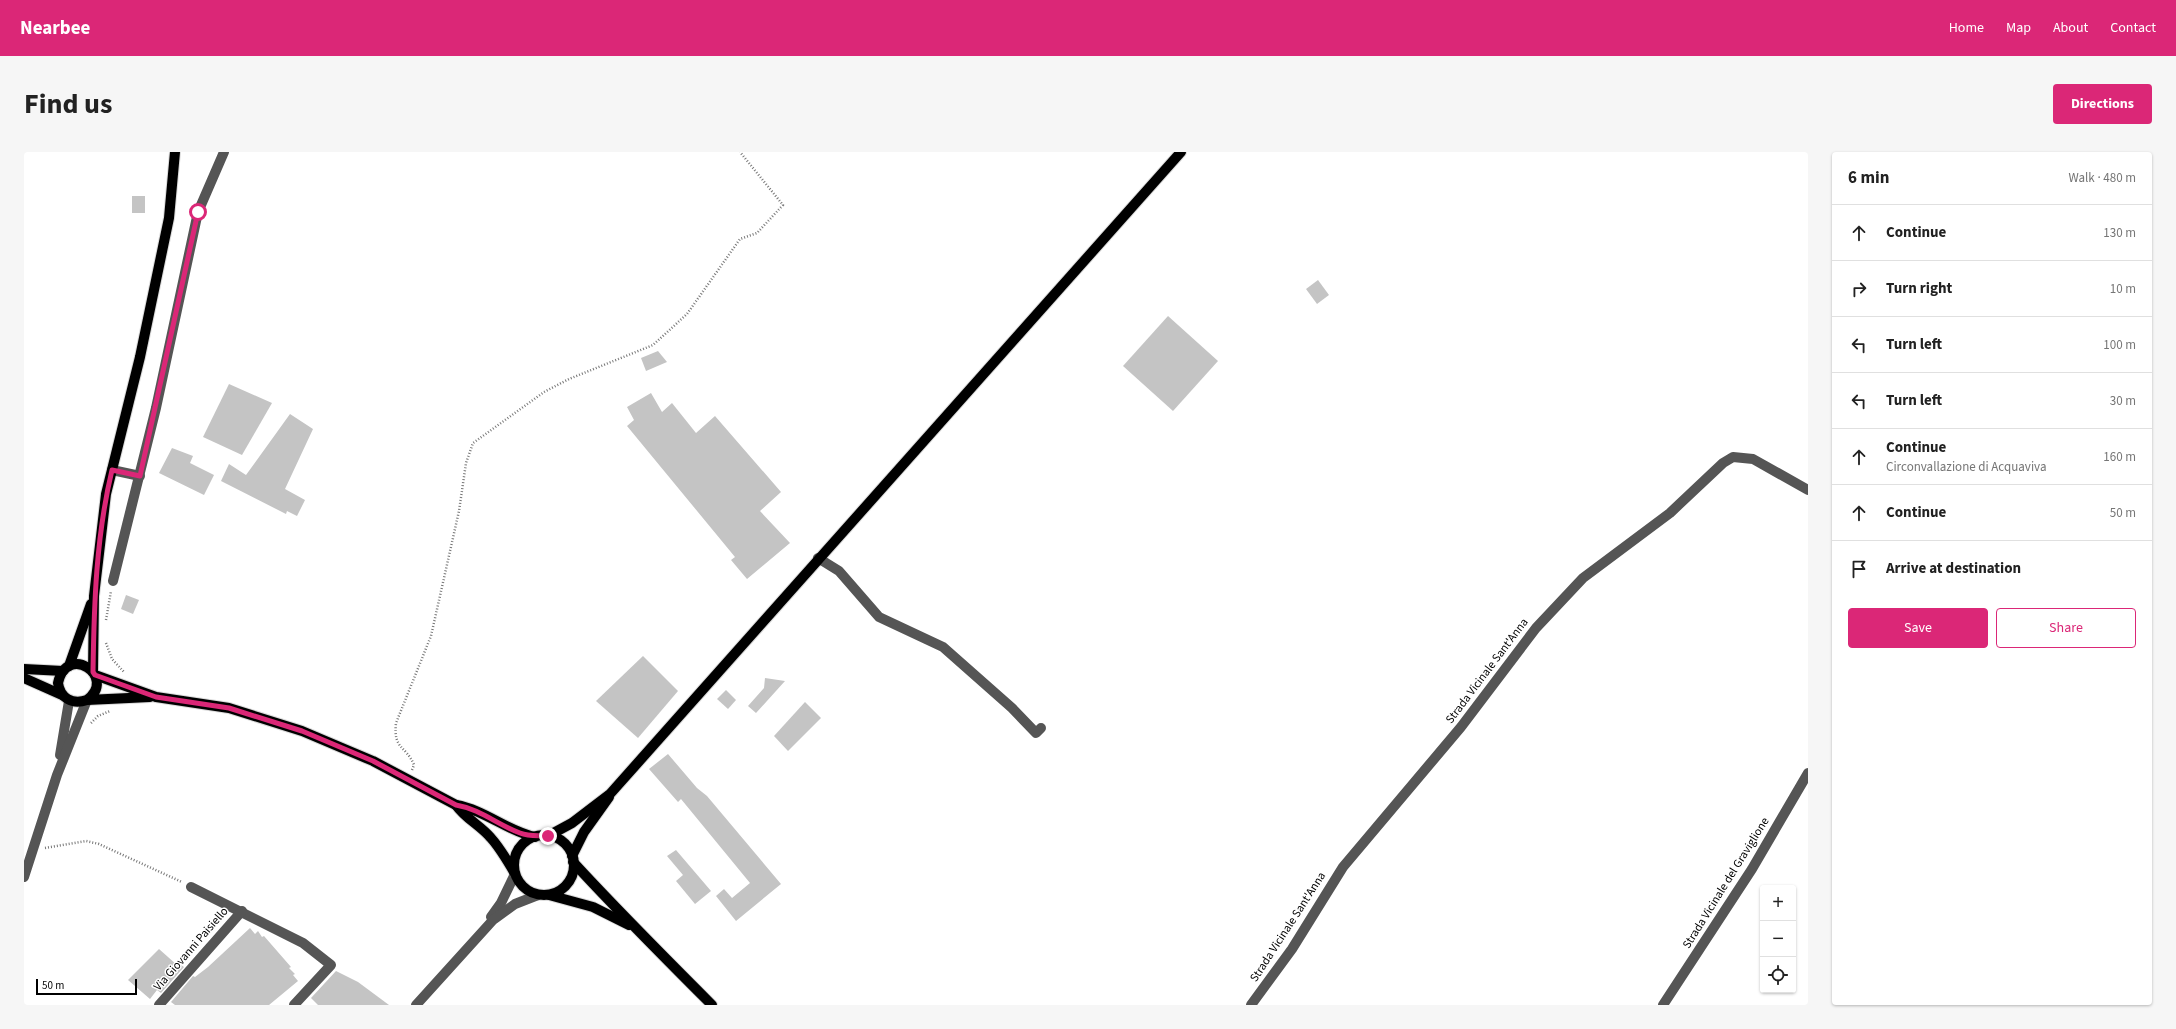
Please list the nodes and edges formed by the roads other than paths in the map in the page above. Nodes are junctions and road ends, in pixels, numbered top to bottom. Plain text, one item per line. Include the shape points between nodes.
1 (175, 152) edge
2 (224, 152) edge
3 (1181, 152) edge
4 (112, 470) junction
5 (140, 476) junction
6 (1808, 490) edge
7 (818, 558) junction
8 (113, 581) dead end
9 (94, 596) junction
10 (66, 668) junction
11 (24, 669) edge
12 (94, 673) junction
13 (24, 678) edge
14 (156, 697) junction
15 (66, 698) junction
16 (86, 700) junction
17 (1041, 728) dead end
18 (1808, 773) edge
19 (57, 775) junction
20 (610, 794) junction
21 (456, 805) junction
22 (548, 836) junction
23 (535, 837) junction
24 (573, 859) junction
25 (515, 873) junction
26 (24, 877) edge
27 (191, 887) road end
28 (538, 895) junction
29 (549, 895) junction
30 (242, 911) junction
31 (633, 927) junction
32 (476, 938) junction
33 (159, 1005) edge
34 (294, 1005) edge
35 (416, 1005) edge
36 (712, 1005) edge
37 (1251, 1005) edge
38 (1663, 1005) edge

1 - 4 main road via 169,218 140,357
2 - 5 street via 198,212
3 - 7 main road
4 - 5 street
4 - 9 main road via 105,501
5 - 8 street
6 - 37 street, Strada Vicinale Sant'Anna via 1753,459 1733,457 1723,463 1670,513 1583,578 1536,628 1461,728 1342,867 1292,950
7 - 17 street via 839,571 879,617 943,647 1012,708 1036,733
7 - 20 main road
9 - 10 main road
9 - 12 main road
10 - 11 main road
10 - 12 main road via 82,664
10 - 15 main road via 58,682
12 - 14 main road
12 - 16 main road via 95,692
13 - 15 main road
14 - 16 main road
14 - 21 main road via 229,708 302,731 367,758
15 - 16 main road via 81,702
15 - 19 street
16 - 19 street
18 - 38 street, Strada Vicinale del Graviglione via 1752,869
19 - 26 street
20 - 22 main road via 572,823
20 - 24 main road via 584,832
21 - 23 main road via 470,807 521,834
21 - 25 main road via 464,816 491,838
22 - 23 main road
22 - 24 main road via 563,843
23 - 25 main road via 518,850 514,864
24 - 29 main road via 570,879 561,889
24 - 31 main road
25 - 28 main road via 524,888
25 - 32 street via 501,903
27 - 30 street
28 - 29 main road
28 - 32 street via 515,904 493,920
29 - 31 main road via 593,907
30 - 33 street, Via Giovanni Paisiello
30 - 34 street via 303,943 330,965
31 - 36 main road
32 - 35 street

